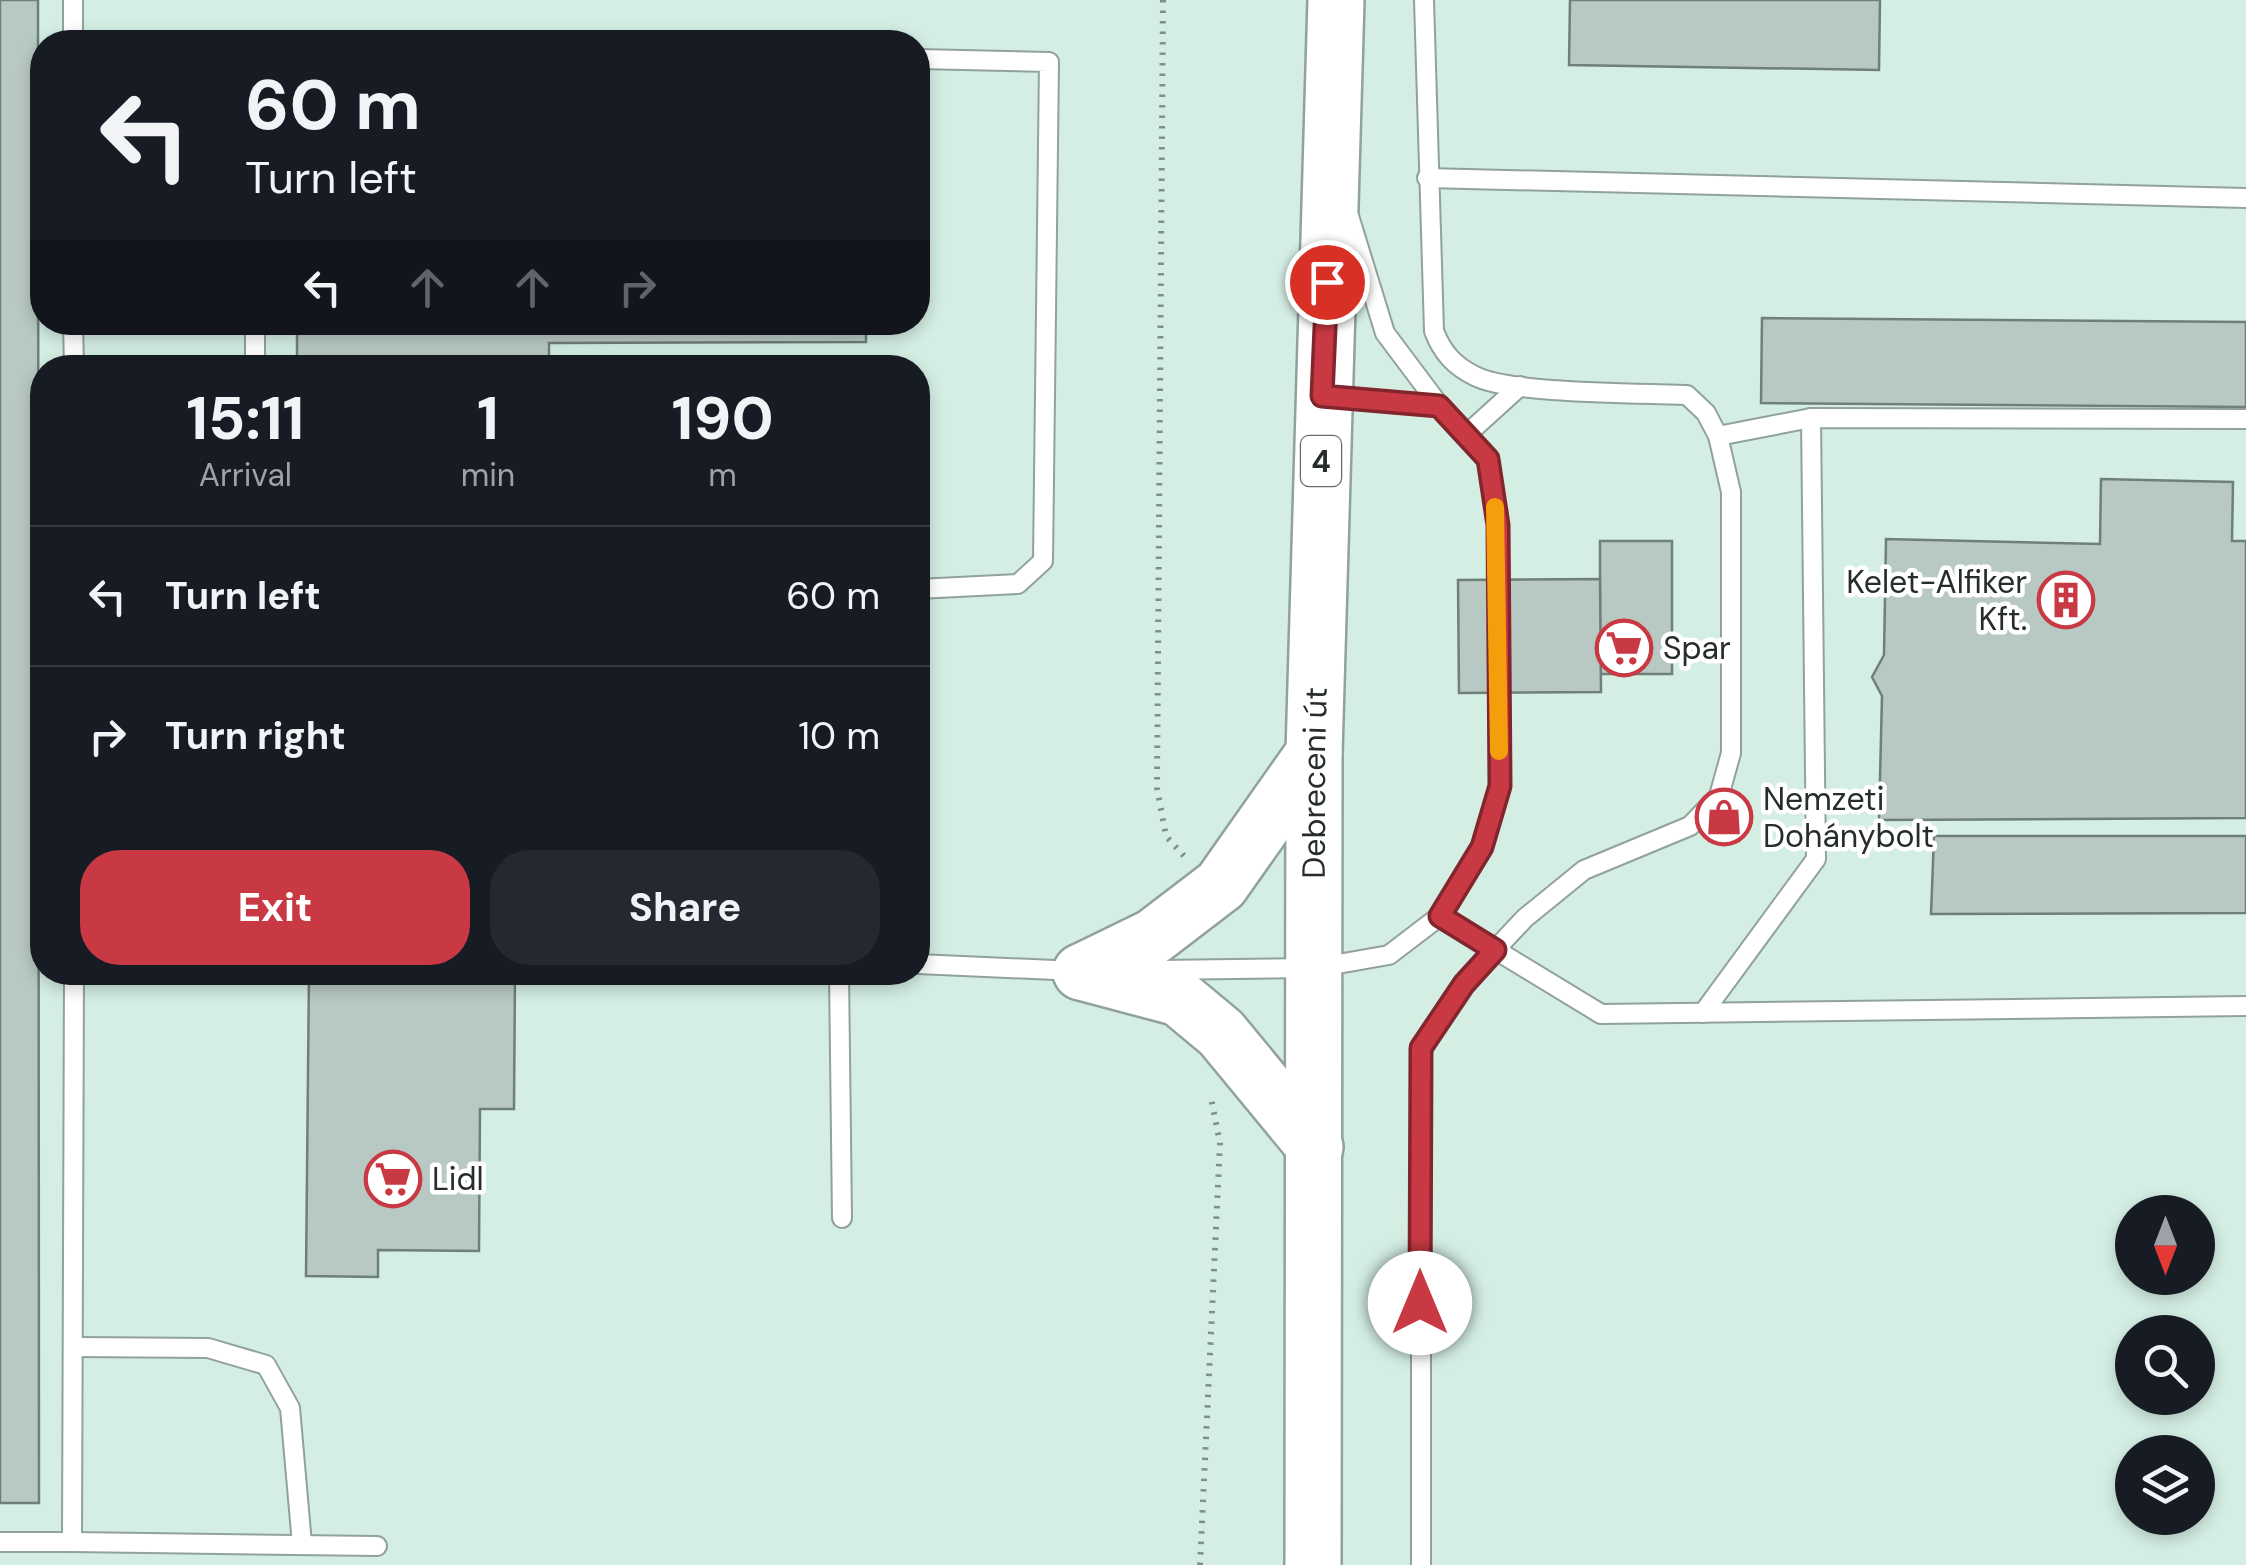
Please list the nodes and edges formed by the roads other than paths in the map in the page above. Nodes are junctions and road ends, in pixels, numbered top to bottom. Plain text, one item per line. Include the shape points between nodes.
1 (73, 0) edge
2 (1336, 0) edge
3 (1424, 0) edge
4 (73, 30) edge
5 (930, 59) edge
6 (1332, 168) junction
7 (1427, 178) junction
8 (2246, 198) edge
9 (1520, 386) junction
10 (1322, 396) junction
11 (1439, 406) junction
12 (1811, 418) junction
13 (2246, 419) edge
14 (1466, 435) junction
15 (1718, 436) junction
16 (930, 588) edge
17 (1314, 753) junction
18 (1440, 916) junction
19 (1495, 950) junction
20 (930, 965) edge
21 (1314, 968) junction
22 (1080, 972) junction
23 (74, 985) edge
24 (839, 985) edge
25 (2246, 1006) edge
26 (1703, 1013) junction
27 (1315, 1147) junction
28 (842, 1218) dead end
29 (75, 1347) junction
30 (0, 1542) edge
31 (72, 1542) junction
32 (302, 1544) junction
33 (377, 1546) dead end
34 (1313, 1565) edge
35 (1421, 1565) edge

1 - 4 lane
2 - 6 main road, Debreceni út / 4
3 - 7 lane
5 - 16 lane via 1049,62 1044,561 1018,584
6 - 10 main road, Debreceni út / 4
6 - 11 lane via 1386,332
7 - 8 lane
7 - 9 lane via 1434,331 1442,353 1477,378
9 - 14 lane
9 - 15 lane via 1686,395 1706,412
10 - 11 lane
10 - 17 main road, Debreceni út / 4
11 - 14 lane
12 - 13 lane
12 - 15 lane
12 - 26 lane via 1816,859
14 - 18 lane via 1488,459 1498,525 1500,786 1482,847
15 - 19 lane via 1731,492 1731,753 1719,796 1690,826 1584,870
17 - 21 main road, Debreceni út / 4
17 - 22 main road via 1221,885 1153,937
18 - 19 lane
18 - 21 lane via 1389,955
19 - 26 lane via 1602,1014
19 - 35 lane via 1421,1048
20 - 22 lane
21 - 22 lane
21 - 27 main road, Debreceni út / 4
22 - 27 main road via 1178,998 1221,1032
23 - 29 lane
24 - 28 lane
25 - 26 lane
27 - 34 main road, Debreceni út / 4
29 - 31 lane
29 - 32 lane via 208,1348 266,1365 290,1408
30 - 31 lane
31 - 32 lane
32 - 33 lane

